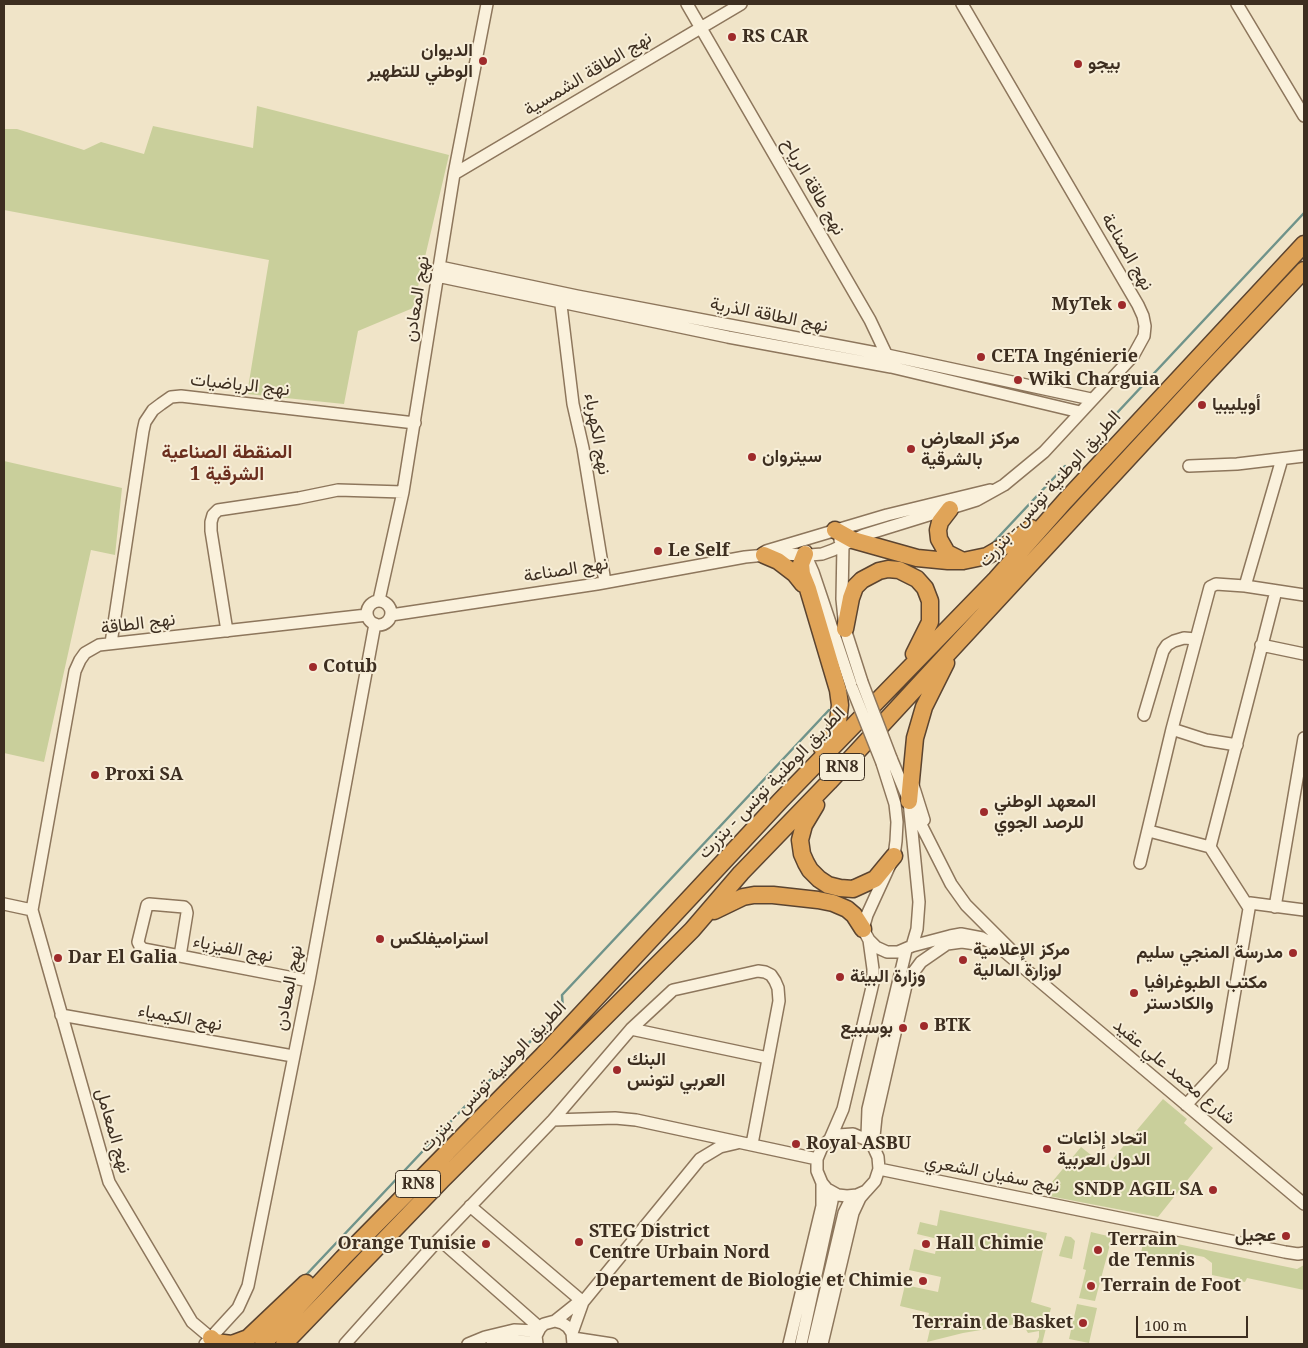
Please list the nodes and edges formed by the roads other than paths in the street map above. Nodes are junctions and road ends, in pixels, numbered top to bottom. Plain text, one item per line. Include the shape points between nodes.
1 (487, 4) edge
2 (687, 4) edge
3 (741, 4) edge
4 (962, 4) edge
5 (1238, 4) edge
6 (701, 27) junction
7 (1304, 116) edge
8 (454, 174) junction
9 (1304, 244) edge
10 (1304, 270) edge
11 (439, 271) junction
12 (560, 298) junction
13 (889, 361) junction
14 (1092, 400) junction
15 (1080, 412) junction
16 (415, 423) junction
17 (1304, 456) edge
18 (1282, 459) junction
19 (1189, 466) dead end
20 (996, 489) junction
21 (403, 492) junction
22 (1065, 501) junction
23 (950, 509) junction
24 (831, 531) junction
25 (813, 537) junction
26 (848, 543) junction
27 (805, 554) junction
28 (764, 555) junction
29 (745, 557) junction
30 (963, 561) junction
31 (605, 582) junction
32 (1245, 586) junction
33 (808, 590) junction
34 (1276, 590) junction
35 (1304, 595) edge
36 (379, 600) junction
37 (367, 615) junction
38 (391, 615) junction
39 (375, 624) junction
40 (845, 629) junction
41 (227, 631) junction
42 (1196, 638) junction
43 (112, 643) junction
44 (1262, 645) junction
45 (952, 649) junction
46 (1304, 654) edge
47 (895, 682) junction
48 (857, 685) junction
49 (1144, 715) dead end
50 (1172, 729) junction
51 (1304, 738) edge
52 (1237, 745) junction
53 (886, 760) junction
54 (911, 776) junction
55 (829, 782) junction
56 (781, 800) junction
57 (909, 801) junction
58 (1148, 831) junction
59 (1210, 847) junction
60 (894, 856) junction
61 (936, 857) junction
62 (1140, 863) dead end
63 (4, 904) edge
64 (1275, 907) junction
65 (1249, 908) junction
66 (32, 910) junction
67 (1304, 910) edge
68 (692, 930) junction
69 (866, 934) junction
70 (909, 948) junction
71 (180, 956) junction
72 (1008, 956) junction
73 (1022, 966) junction
74 (309, 981) junction
75 (62, 1015) junction
76 (631, 1029) junction
77 (293, 1056) junction
78 (768, 1058) junction
79 (1186, 1105) junction
80 (553, 1120) junction
81 (834, 1137) junction
82 (740, 1142) junction
83 (870, 1143) junction
84 (752, 1144) junction
85 (817, 1159) junction
86 (879, 1169) junction
87 (826, 1186) junction
88 (861, 1193) junction
89 (1304, 1204) edge
90 (470, 1206) junction
91 (439, 1240) junction
92 (1304, 1253) edge
93 (371, 1255) junction
94 (343, 1258) junction
95 (583, 1302) junction
96 (555, 1321) junction
97 (538, 1336) edge
98 (573, 1338) edge
99 (208, 1341) edge
100 (263, 1344) edge
101 (284, 1344) edge
102 (298, 1344) edge
103 (345, 1344) edge
104 (468, 1344) edge
105 (492, 1344) edge
106 (612, 1344) edge
107 (789, 1344) edge
108 (801, 1344) edge
109 (813, 1344) edge
110 (822, 1344) edge

1 - 8 street, نهج المعادن
2 - 6 street, نهج طاقة الرياح
3 - 6 street, نهج الطاقة الشمسية
4 - 14 street, نهج الصناعة via 1143,316 1145,326 1140,347
5 - 7 street
6 - 8 street, نهج الطاقة الشمسية
6 - 13 street, نهج طاقة الرياح via 860,302
8 - 11 street, نهج المعادن
9 - 22 highway, الطريق الوطنية تونس - بنزرت / RN8
10 - 45 highway, الطريق الوطنية تونس - بنزرت / RN8
11 - 12 street, نهج الطاقة الذرية
11 - 16 street, نهج المعادن
12 - 13 street, نهج الطاقة الذرية
12 - 31 street, نهج الكهرباء via 573,404
13 - 14 street, نهج الطاقة الذرية
13 - 15 street, نهج الطاقة الذرية
14 - 15 street, نهج الصناعة
15 - 20 street, نهج الصناعة via 1044,452
16 - 21 street, نهج المعادن
16 - 43 street, نهج الرياضيات via 181,396 171,397 161,404 145,422 143,431
17 - 18 street
18 - 19 street
18 - 32 street
20 - 23 street, نهج الصناعة via 977,500
20 - 24 street, نهج الصناعة via 887,514
21 - 36 street, نهج المعادن
21 - 41 street via 338,490 218,510 213,515 211,530
22 - 30 highway via 997,551
22 - 47 highway, الطريق الوطنية تونس - بنزرت / RN8 via 996,579
23 - 26 street, نهج الصناعة via 888,526
23 - 30 highway via 940,522 939,539 947,553
24 - 25 street, نهج الصناعة
24 - 26 highway
25 - 27 street
25 - 29 street, نهج الصناعة
26 - 27 street, نهج الصناعة via 822,554
26 - 30 highway via 917,558
26 - 40 street via 842,599
27 - 28 street, نهج الصناعة
27 - 33 highway via 801,568
27 - 48 street
28 - 29 street, نهج الصناعة
28 - 33 highway via 795,574
29 - 31 street, نهج الصناعة
31 - 38 street, نهج الصناعة
32 - 34 street
32 - 42 street via 1216,584 1210,587
33 - 56 highway via 838,690 839,716 832,735
34 - 35 street
34 - 44 street
36 - 37 street via 370,605
36 - 38 street via 390,606
37 - 39 street
37 - 41 street, نهج الطاقة
38 - 39 street via 383,624
39 - 74 street, نهج المعادن
40 - 47 highway via 851,598 862,580 888,569 899,570 917,579 930,601 930,622
40 - 48 street
41 - 43 street, نهج الطاقة
42 - 49 street via 1184,638 1167,645
42 - 50 street
43 - 66 street, نهج الطاقة via 92,648 80,660 76,671
44 - 46 street
44 - 52 street
45 - 54 highway via 924,707 915,738
45 - 55 highway, الطريق الوطنية تونس - بنزرت / RN8
47 - 56 highway, الطريق الوطنية تونس - بنزرت / RN8
48 - 53 street, bridge
50 - 52 street via 1206,740
50 - 58 street
51 - 64 street
52 - 59 street
53 - 57 street
53 - 60 street via 897,822
54 - 57 highway
54 - 61 street
55 - 60 highway via 804,825 800,840 802,854 810,870 828,885 853,889 875,879
55 - 68 highway, الطريق الوطنية تونس - بنزرت / RN8
56 - 94 highway, الطريق الوطنية تونس - بنزرت / RN8 via 549,1049
57 - 61 street
57 - 70 street via 919,902 918,929
58 - 59 street
58 - 62 street
59 - 65 street
60 - 69 street via 867,915
61 - 73 street via 966,905 1016,955
63 - 66 street
64 - 65 street via 1250,903
64 - 67 street
65 - 79 street via 1222,1066
66 - 75 street, نهج المعامل
68 - 69 highway via 716,908 743,897 773,895 833,903 850,912
68 - 93 highway, الطريق الوطنية تونس - بنزرت / RN8
69 - 70 street via 876,947 887,952
69 - 81 street via 872,957 873,983 844,1109
70 - 72 street via 961,934 982,938
70 - 83 street via 868,1108
71 - 71 street, نهج الفيزياء via 140,946 138,942 147,905 186,909
71 - 74 street, نهج الفيزياء
72 - 73 street
72 - 83 street via 979,945 948,944 930,954 911,974 905,985
73 - 79 street, شارع محمد علي عقيد
74 - 77 street, نهج المعادن
75 - 77 street, نهج الكيمياء
75 - 99 street, نهج المعامل via 113,1190 192,1322
76 - 78 street
76 - 78 street via 673,990 765,972 775,981 779,1001
76 - 80 street
77 - 99 street, نهج المعادن via 248,1286 238,1308
78 - 84 street
79 - 89 street, شارع محمد علي عقيد
80 - 82 street via 636,1120
80 - 90 street
81 - 83 street via 853,1134
81 - 85 street via 822,1148
82 - 84 street
82 - 95 street via 720,1147 700,1159
83 - 86 street via 878,1157
84 - 85 street
85 - 87 street via 817,1171
86 - 88 street via 875,1181
86 - 92 street, نهج سفيان الشعري via 1284,1252
87 - 88 street via 847,1196
87 - 107 street
87 - 108 street via 832,1201 831,1210
88 - 109 street via 850,1201 844,1212
88 - 110 street
90 - 91 street
90 - 95 street
91 - 97 street
91 - 103 street
93 - 101 highway, الطريق الوطنية تونس - بنزرت / RN8
93 - 102 highway, RN8 via 356,1280
94 - 99 highway via 310,1279 248,1338 232,1344
94 - 100 highway, الطريق الوطنية تونس - بنزرت / RN8
95 - 96 street
95 - 98 street
96 - 97 street via 544,1324
96 - 98 street via 568,1327
97 - 104 street via 514,1330
97 - 105 street
98 - 106 street

